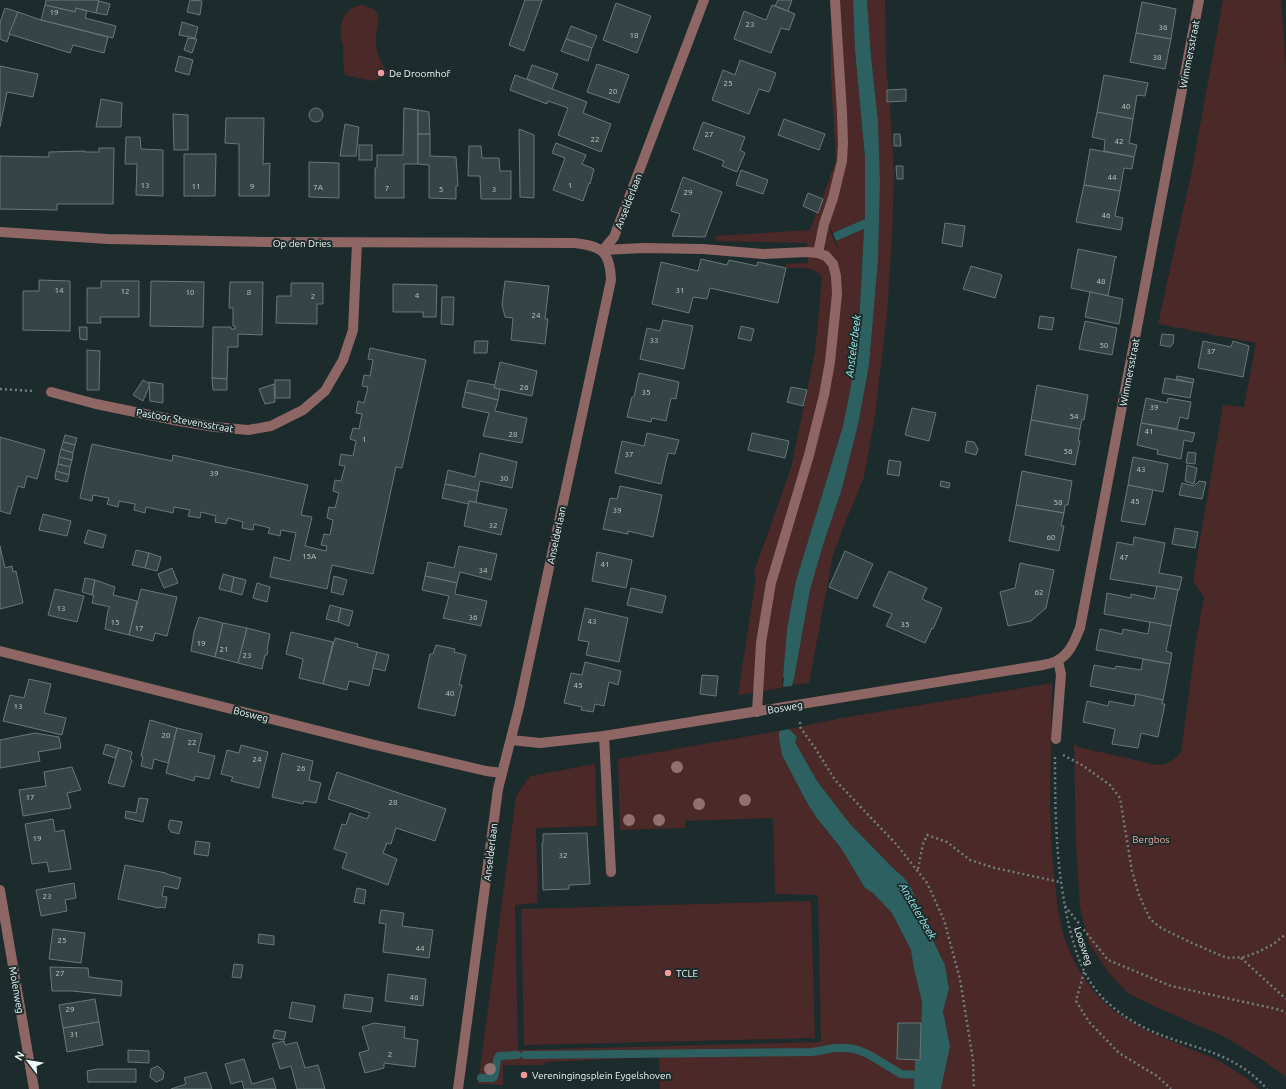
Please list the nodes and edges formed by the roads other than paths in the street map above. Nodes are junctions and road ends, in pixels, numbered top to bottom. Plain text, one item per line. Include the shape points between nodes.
1 (704, 0) edge
2 (835, 0) edge
3 (1199, 0) edge
4 (0, 232) edge
5 (357, 243) junction
6 (603, 250) junction
7 (818, 253) junction
8 (51, 392) road end
9 (0, 651) edge
10 (1058, 661) junction
11 (757, 712) junction
12 (604, 736) junction
13 (1056, 739) road end
14 (511, 740) junction
15 (502, 773) junction
16 (611, 872) dead end
17 (0, 890) edge
18 (34, 1089) edge
19 (458, 1089) edge

1 - 6 street, Anselderlaan via 614,236
2 - 7 street via 842,113 842,161
3 - 10 street, Wimmersstraat via 1080,628 1074,644
4 - 5 street, Op den Dries via 108,239
5 - 6 street, Op den Dries via 574,243 595,246
5 - 8 street, Pastoor Stevensstraat via 353,330 343,360 326,391 303,410 270,426 248,430 179,421
6 - 7 street, Op den Dries via 644,248 763,254
6 - 14 street, Anselderlaan via 611,270 611,280
7 - 11 street via 826,256 833,264 836,276 837,294 830,362 803,477 771,582 761,643
9 - 15 street, Bosweg via 371,744
10 - 11 street, Bosweg
10 - 13 street via 1060,674
11 - 12 street, Bosweg
12 - 14 street, Bosweg via 540,743
12 - 16 street
14 - 15 street, Anselderlaan
15 - 19 street, Anselderlaan
17 - 18 street, Molenweg

